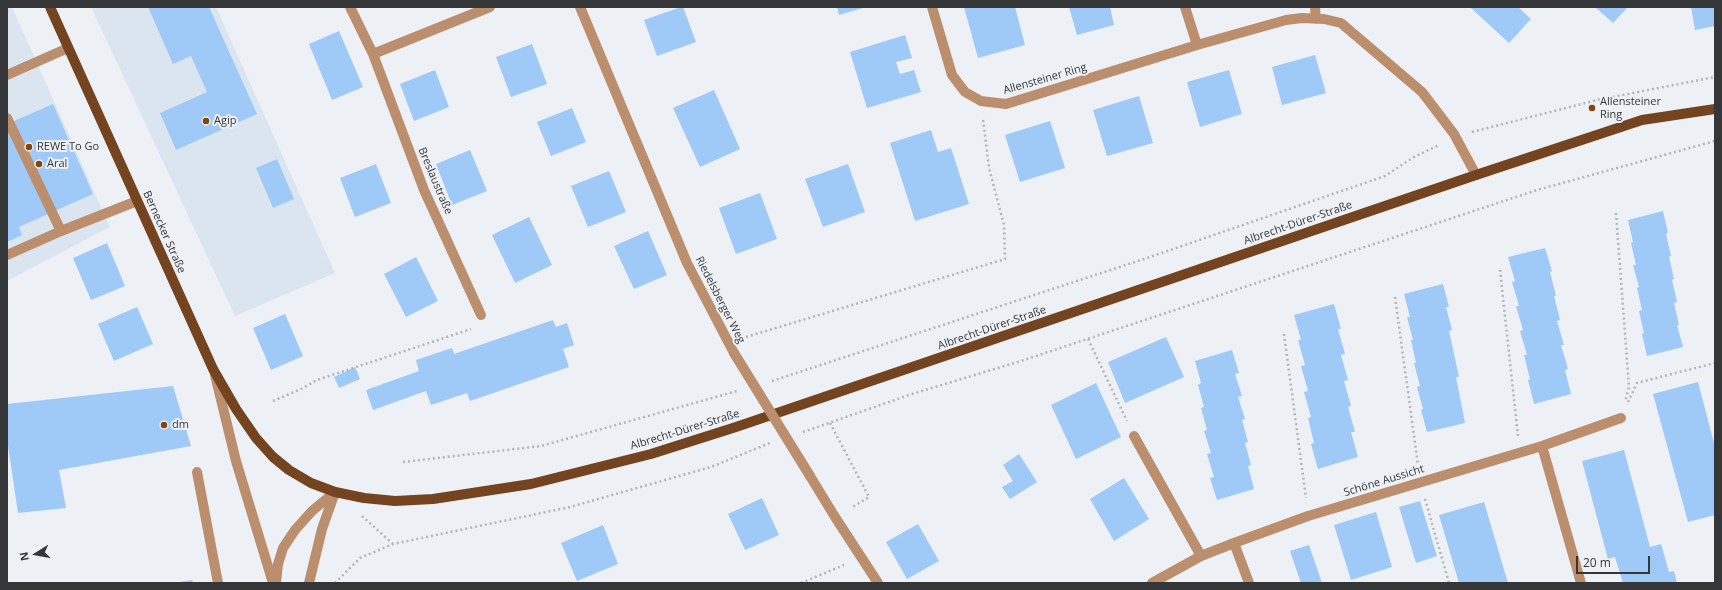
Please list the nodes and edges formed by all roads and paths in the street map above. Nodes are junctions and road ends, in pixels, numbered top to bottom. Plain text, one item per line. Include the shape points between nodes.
1 (50, 7) edge
2 (350, 7) edge
3 (490, 7) edge
4 (580, 7) edge
5 (932, 7) edge
6 (1185, 7) edge
7 (1315, 7) edge
8 (1316, 19) junction
9 (1197, 45) junction
10 (68, 48) junction
11 (372, 54) junction
12 (7, 75) edge
13 (1715, 77) edge
14 (981, 101) junction
15 (1715, 109) edge
16 (7, 118) edge
17 (1483, 129) dead end
18 (1715, 141) edge
19 (1414, 157) dead end
20 (1476, 175) junction
21 (137, 201) junction
22 (1616, 213) dead end
23 (60, 231) junction
24 (7, 255) edge
25 (1500, 270) dead end
26 (1394, 297) dead end
27 (481, 315) joint
28 (1284, 334) dead end
29 (1088, 339) junction
30 (729, 343) junction
31 (1715, 363) edge
32 (213, 369) junction
33 (770, 381) dead end
34 (740, 390) dead end
35 (273, 401) dead end
36 (1621, 418) junction
37 (830, 423) junction
38 (802, 432) dead end
39 (1134, 436) joint
40 (774, 442) dead end
41 (1542, 446) junction
42 (1519, 452) junction
43 (273, 457) joint
44 (403, 462) dead end
45 (197, 472) dead end
46 (1420, 483) junction
47 (335, 492) junction
48 (358, 513) dead end
49 (1308, 516) junction
50 (834, 517) junction
51 (1234, 542) junction
52 (393, 544) junction
53 (1201, 556) junction
54 (861, 557) junction
55 (218, 583) edge
56 (273, 583) edge
57 (276, 583) edge
58 (309, 583) edge
59 (335, 583) edge
60 (801, 583) edge
61 (878, 583) edge
62 (1152, 583) edge
63 (1249, 583) edge
64 (1449, 583) edge
65 (1581, 583) edge

1 - 10 main road, Bernecker Straße
2 - 11 street, Breslaustraße
3 - 11 street
4 - 30 street, Riedelsberger Weg via 687,263
5 - 14 street, Allensteiner Ring via 952,75 965,92
6 - 9 street
7 - 8 street
8 - 9 street, Allensteiner Ring via 1286,20
8 - 20 street, Allensteiner Ring via 1341,24 1422,92 1454,134
9 - 14 street, Allensteiner Ring via 1006,104
10 - 12 street
10 - 21 main road, Bernecker Straße
11 - 27 street, Breslaustraße via 424,190
13 - 17 path via 1597,100
14 - 30 path via 989,168 1004,225 1005,259
15 - 20 main road, Albrecht-Dürer-Straße via 1642,120
16 - 23 street
18 - 29 path via 1537,190
19 - 33 path via 1385,176 1147,258
20 - 47 main road, Albrecht-Dürer-Straße via 751,422 650,454 531,484 433,499 395,501
21 - 23 street
21 - 32 main road, Bernecker Straße
22 - 36 path via 1629,387
23 - 24 street
25 - 42 path
26 - 46 path
27 - 35 path via 476,327 317,380
28 - 49 path
29 - 37 path via 912,394
29 - 39 path
30 - 50 street, Riedelsberger Weg, bridge
31 - 36 path via 1637,383
32 - 43 main road, Bernecker Straße via 236,409
32 - 56 street via 236,461
34 - 44 path via 541,446
36 - 41 street, Schöne Aussicht
37 - 38 path
37 - 50 path via 869,497
39 - 53 street
40 - 52 path via 711,467 570,507
41 - 42 street, Schöne Aussicht
41 - 65 street
42 - 46 street, Schöne Aussicht
43 - 47 main road, Albrecht-Dürer-Straße via 311,483
45 - 55 street
46 - 49 street, Schöne Aussicht
46 - 64 path
47 - 57 street via 312,511 283,548
47 - 58 street via 320,535
48 - 52 path
49 - 51 street, Schöne Aussicht
50 - 54 street, Riedelsberger Weg
51 - 53 street, Schöne Aussicht
51 - 63 street
52 - 59 path via 360,558
53 - 62 street, Schöne Aussicht
54 - 60 path
54 - 61 street, Riedelsberger Weg

